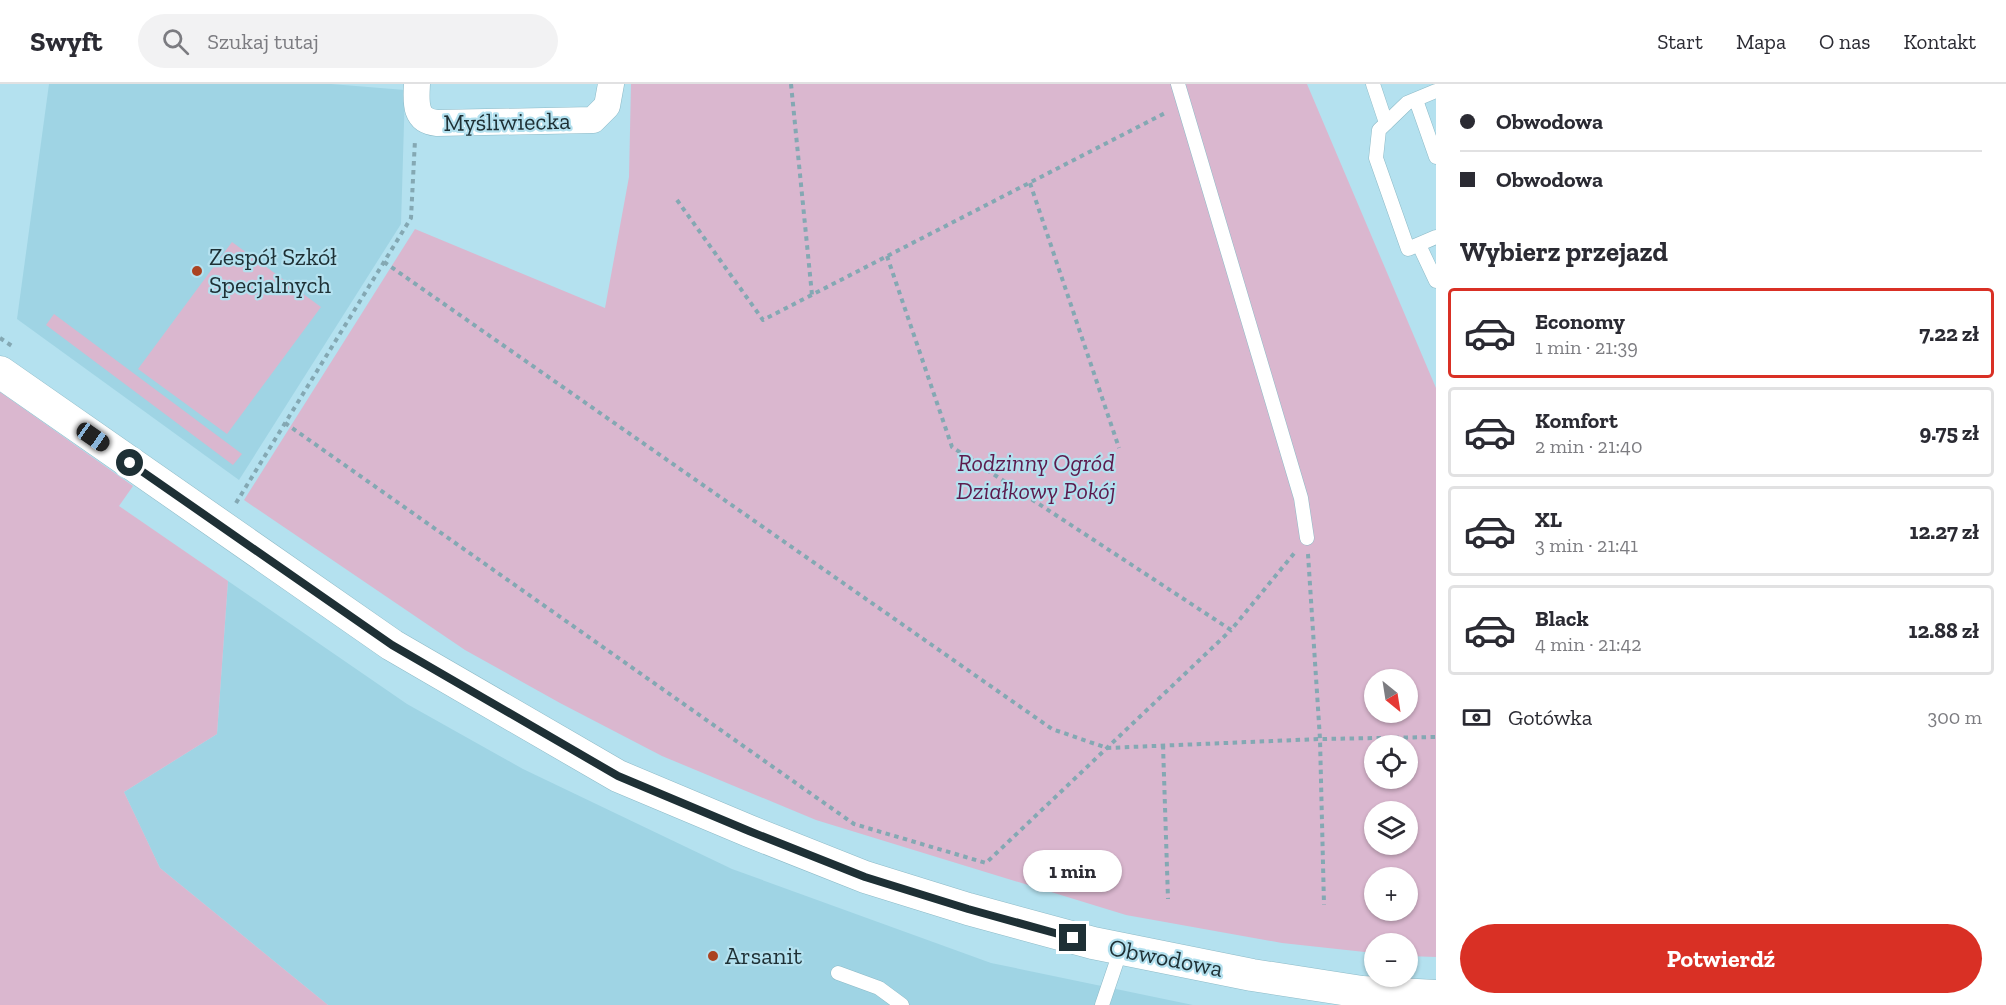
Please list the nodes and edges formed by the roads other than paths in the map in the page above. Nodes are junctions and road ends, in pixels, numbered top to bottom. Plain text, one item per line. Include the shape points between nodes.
1 (417, 84) edge
2 (611, 84) edge
3 (1178, 84) edge
4 (1373, 84) edge
5 (1436, 91) edge
6 (1416, 100) junction
7 (1386, 123) junction
8 (1436, 157) edge
9 (1436, 237) edge
10 (1419, 245) junction
11 (1436, 281) edge
12 (9, 361) edge
13 (1307, 538) road end
14 (1120, 949) junction
15 (838, 973) dead end
16 (1436, 996) edge
17 (902, 1005) edge
18 (1102, 1005) edge

1 - 2 street, Myśliwiecka via 416,104 421,116 427,122 437,123 593,120 607,106
3 - 13 lane via 1301,498
4 - 7 lane
5 - 6 lane
6 - 7 lane via 1407,103
6 - 8 lane
7 - 10 lane via 1379,130 1376,158 1408,249
9 - 10 lane
10 - 11 lane
12 - 14 street, Obwodowa via 392,645 618,776 865,877
14 - 16 street, Obwodowa via 1362,992
14 - 18 lane
15 - 17 lane via 879,988

